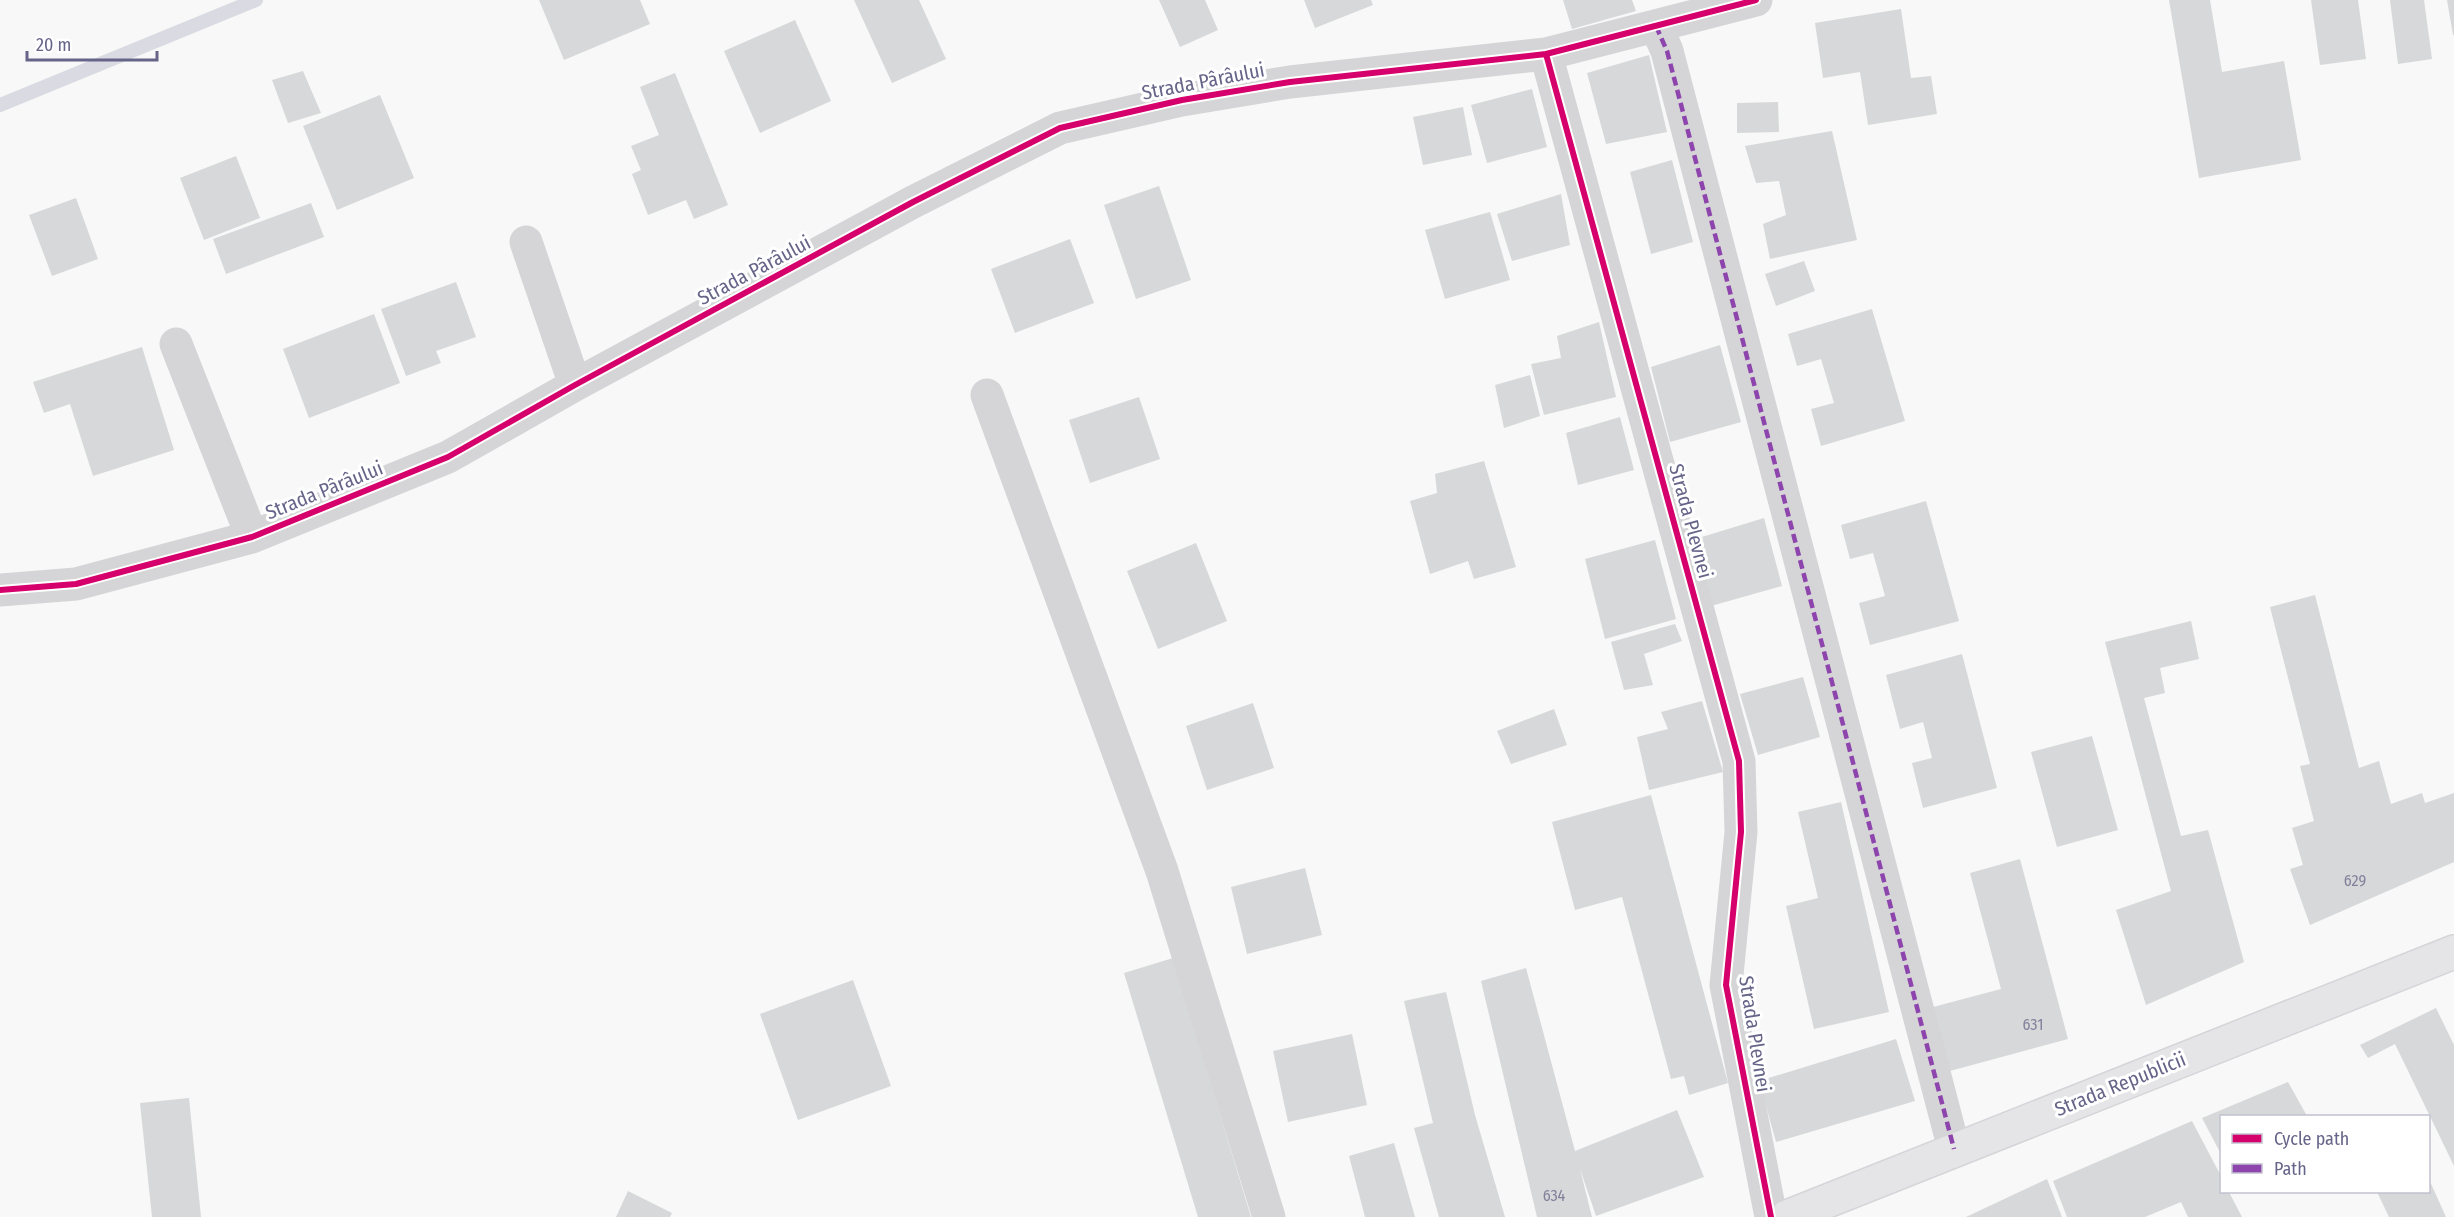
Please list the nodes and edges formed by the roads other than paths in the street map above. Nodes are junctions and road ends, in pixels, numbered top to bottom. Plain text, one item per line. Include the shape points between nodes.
1 (1756, 0) edge
2 (1656, 26) junction
3 (1546, 54) junction
4 (526, 242) dead end
5 (176, 344) dead end
6 (575, 384) junction
7 (987, 395) dead end
8 (252, 537) junction
9 (0, 590) edge
10 (2454, 952) edge
11 (1954, 1149) junction
12 (1269, 1217) edge
13 (1771, 1217) edge
14 (1788, 1217) edge

1 - 2 street
2 - 3 street
2 - 11 street via 1667,51
3 - 6 street, Strada Pârâului via 1290,82 1182,100 1060,128 913,202
3 - 13 street, Strada Plevnei via 1739,761 1742,831 1726,985
4 - 6 street
5 - 8 street
6 - 8 street, Strada Pârâului via 448,457
7 - 12 street via 1162,871
8 - 9 street, Strada Pârâului via 76,585
10 - 11 main road, Strada Republicii
11 - 14 main road, Strada Republicii

